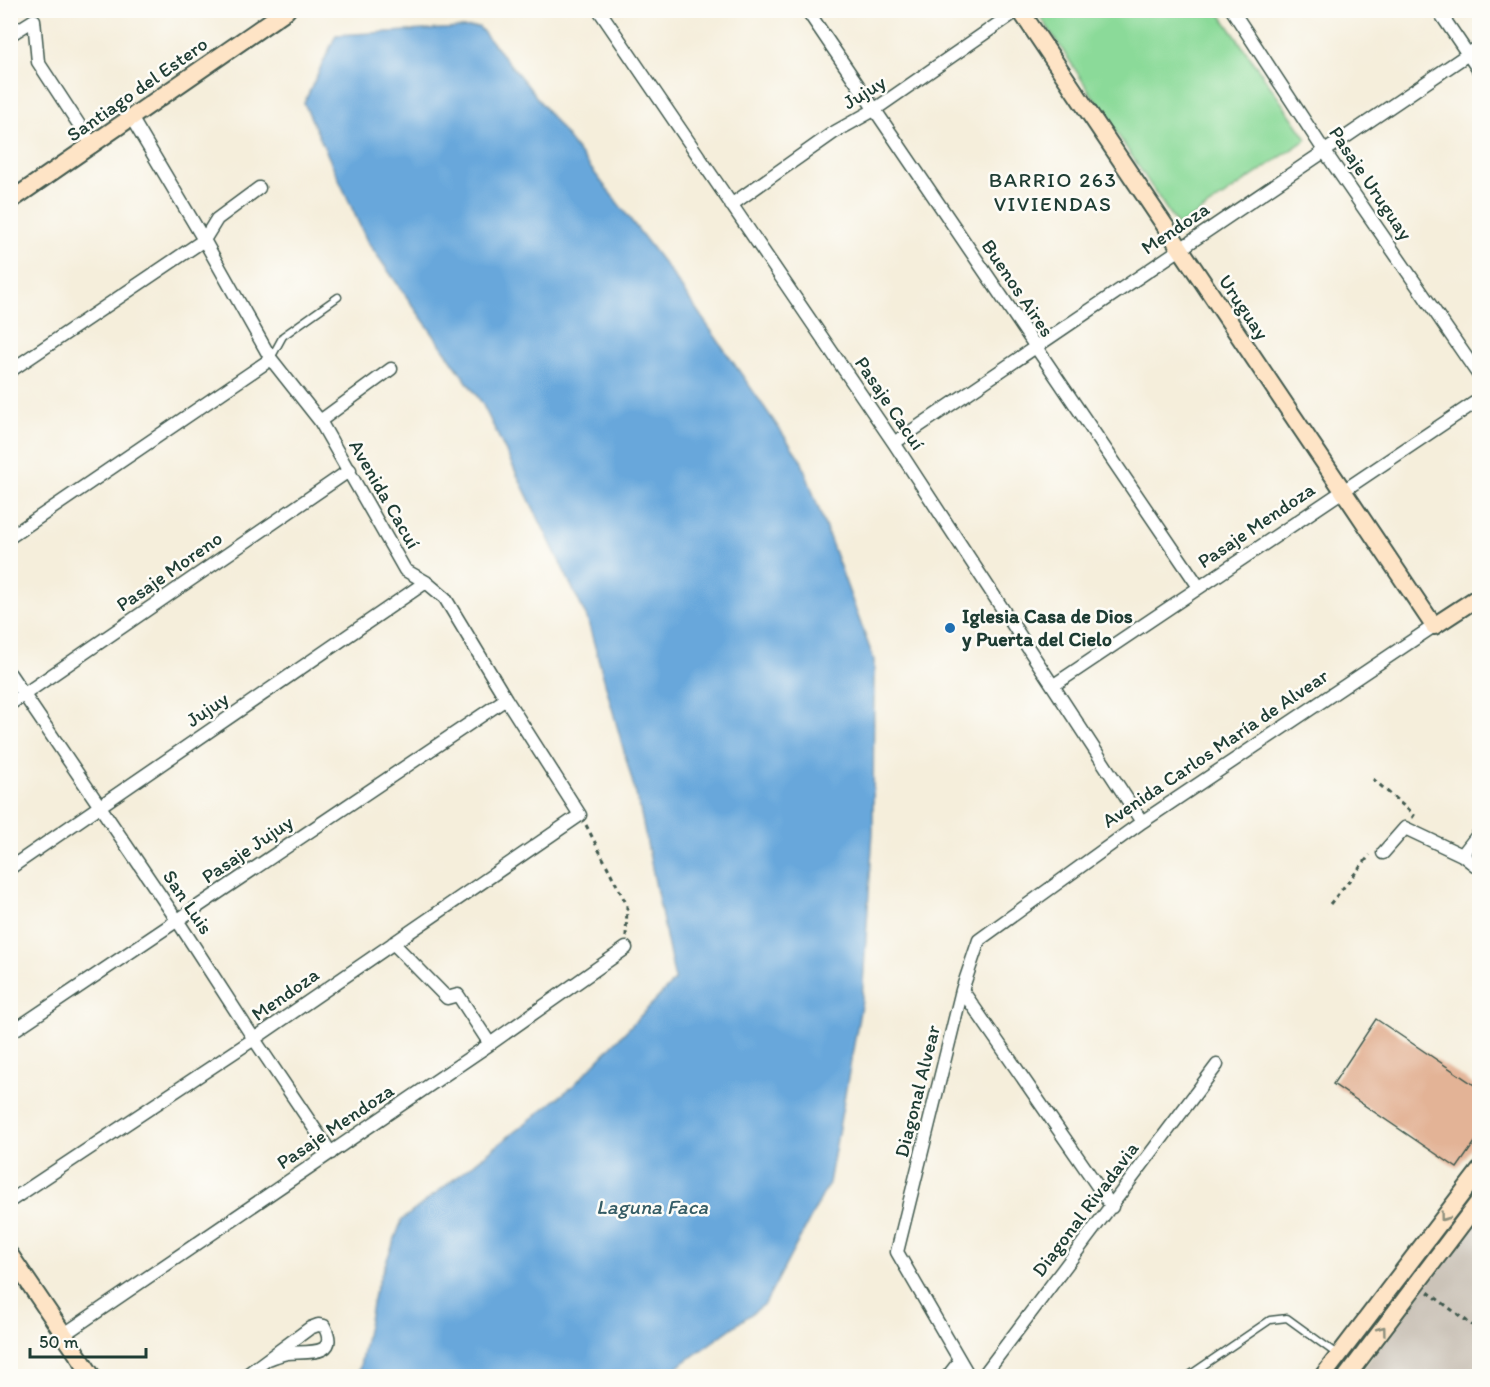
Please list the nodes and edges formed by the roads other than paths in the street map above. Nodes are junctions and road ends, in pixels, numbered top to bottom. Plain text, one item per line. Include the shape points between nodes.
1 (286, 10) edge
2 (599, 10) edge
3 (807, 10) edge
4 (1019, 10) edge
5 (1232, 10) edge
6 (1438, 10) edge
7 (10, 35) edge
8 (1479, 46) edge
9 (1467, 54) junction
10 (1479, 72) edge
11 (874, 110) junction
12 (132, 119) junction
13 (93, 146) junction
14 (1325, 152) junction
15 (259, 188) dead end
16 (10, 201) edge
17 (731, 205) junction
18 (204, 240) junction
19 (1180, 248) junction
20 (338, 297) dead end
21 (1035, 348) junction
22 (271, 359) junction
23 (391, 369) dead end
24 (10, 371) edge
25 (1479, 377) edge
26 (1479, 399) edge
27 (320, 421) junction
28 (894, 443) junction
29 (350, 470) junction
30 (1343, 490) junction
31 (10, 537) edge
32 (426, 582) junction
33 (1199, 587) junction
34 (1479, 596) edge
35 (1434, 626) junction
36 (10, 674) edge
37 (1054, 685) junction
38 (24, 694) junction
39 (506, 699) junction
40 (10, 704) edge
41 (100, 806) junction
42 (580, 815) joint
43 (1142, 822) junction
44 (1479, 832) edge
45 (1383, 853) road end
46 (1462, 855) junction
47 (10, 868) edge
48 (1479, 869) edge
49 (177, 920) junction
50 (979, 940) joint
51 (393, 943) junction
52 (626, 948) road end
53 (962, 990) junction
54 (10, 1033) edge
55 (254, 1039) junction
56 (490, 1044) junction
57 (1217, 1065) dead end
58 (331, 1153) junction
59 (1479, 1170) edge
60 (1479, 1200) edge
61 (10, 1202) edge
62 (1112, 1207) junction
63 (10, 1255) edge
64 (63, 1335) junction
65 (1352, 1338) junction
66 (1367, 1350) junction
67 (1339, 1356) junction
68 (268, 1359) dead end
69 (959, 1362) junction
70 (92, 1377) edge
71 (245, 1377) edge
72 (948, 1377) edge
73 (969, 1377) edge
74 (983, 1377) edge
75 (1188, 1377) edge
76 (1323, 1377) edge
77 (1347, 1377) edge

1 - 12 street, Santiago del Estero
2 - 17 street, Pasaje Cacuí
3 - 11 street, Buenos Aires
4 - 11 street, Jujuy
4 - 19 street, Uruguay
5 - 14 street, Pasaje Uruguay
6 - 9 street
7 - 13 street via 34,20 38,62
8 - 9 street, Mendoza
9 - 10 street
9 - 14 street, Mendoza
11 - 17 street, Jujuy via 833,133
11 - 21 street, Buenos Aires
12 - 13 street, Santiago del Estero
12 - 18 street, Avenida Cacuí
13 - 16 street, Santiago del Estero
14 - 19 street, Mendoza
14 - 25 street, Pasaje Uruguay
15 - 18 street via 217,219
17 - 28 street, Pasaje Cacuí
18 - 22 street, Avenida Cacuí
18 - 24 street
19 - 21 street, Mendoza
19 - 30 street, Uruguay
20 - 22 lane via 283,336
21 - 28 street, Mendoza
21 - 33 street, Buenos Aires
22 - 27 street, Avenida Cacuí
22 - 31 street
23 - 27 street
26 - 30 street, Pasaje Mendoza
27 - 29 street, Avenida Cacuí
28 - 37 street, Pasaje Cacuí
29 - 32 street, Avenida Cacuí via 405,570
29 - 38 street, Pasaje Moreno
30 - 33 street, Pasaje Mendoza
30 - 35 street, Uruguay
32 - 39 street, Avenida Cacuí via 445,598
32 - 41 street, Jujuy
33 - 37 street, Pasaje Mendoza
34 - 35 street, Avenida Carlos María de Alvear
35 - 43 street, Avenida Carlos María de Alvear
36 - 38 street, San Luis
37 - 43 street, Pasaje Cacuí
38 - 40 street, Pasaje Moreno
38 - 41 street, San Luis
39 - 42 street, Avenida Cacuí
39 - 49 street, Pasaje Jujuy
41 - 47 street, Jujuy
41 - 49 street, San Luis
42 - 51 street, Mendoza
43 - 50 street, Avenida Carlos María de Alvear
44 - 46 street
45 - 46 street via 1405,828
46 - 48 street
49 - 54 street, Pasaje Jujuy
49 - 55 street, San Luis
50 - 53 street, Diagonal Alvear
51 - 55 street, Mendoza
51 - 56 street via 447,998 458,995
52 - 56 street, Pasaje Mendoza
53 - 62 street
53 - 69 street, Diagonal Alvear via 897,1252
55 - 58 street, San Luis
55 - 61 street, Mendoza
56 - 58 street, Pasaje Mendoza
57 - 62 street, Diagonal Rivadavia
58 - 64 street, Pasaje Mendoza
59 -> 65 street
66 -> 60 street
62 - 74 street, Diagonal Rivadavia
63 - 64 street
64 - 70 street
65 - 66 street
65 - 67 street
66 - 77 street
67 - 75 lane via 1287,1318 1270,1320
67 - 76 street
68 - 71 street
69 - 72 street
69 - 73 street

